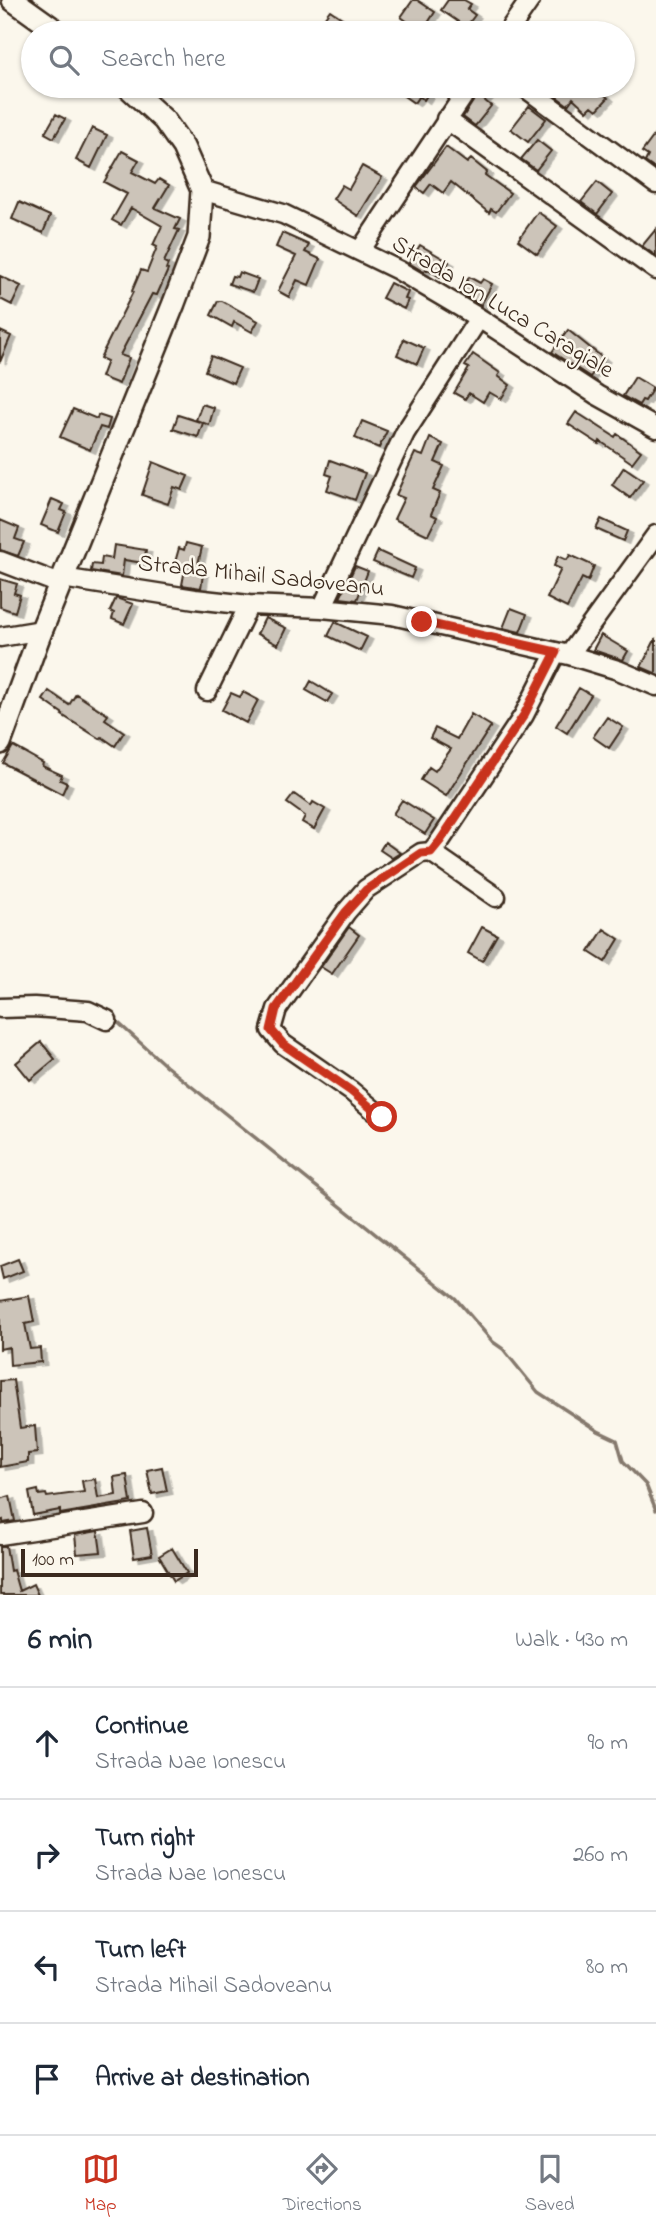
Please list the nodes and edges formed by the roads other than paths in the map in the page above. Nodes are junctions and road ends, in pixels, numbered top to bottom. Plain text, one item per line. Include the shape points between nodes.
1 (13, 0) edge
2 (530, 0) edge
3 (42, 21) edge
4 (515, 21) edge
5 (140, 98) edge
6 (461, 98) edge
7 (539, 98) edge
8 (446, 119) junction
9 (656, 184) edge
10 (202, 190) junction
11 (360, 251) junction
12 (656, 270) edge
13 (479, 318) junction
14 (656, 428) edge
15 (656, 535) edge
16 (0, 561) edge
17 (61, 581) junction
18 (249, 605) junction
19 (322, 608) junction
20 (42, 629) junction
21 (0, 637) edge
22 (563, 654) junction
23 (656, 685) edge
24 (208, 691) dead end
25 (0, 743) edge
26 (431, 852) junction
27 (496, 897) dead end
28 (0, 1008) edge
29 (107, 1020) dead end
30 (382, 1117) dead end
31 (144, 1513) dead end
32 (0, 1535) edge

1 - 3 main road
2 - 4 street
5 - 10 main road via 164,120 183,147
6 - 8 street
7 - 9 street
8 - 11 street
8 - 12 street
10 - 11 street, Strada Ion Luca Caragiale via 283,214
10 - 17 main road via 198,237
11 - 13 street, Strada Ion Luca Caragiale
13 - 14 street, Strada Ion Luca Caragiale
13 - 19 street via 405,433
15 - 22 street
16 - 17 street, Strada Mihail Sadoveanu
17 - 18 street, Strada Mihail Sadoveanu
17 - 20 main road
18 - 19 street, Strada Mihail Sadoveanu
18 - 24 street
19 - 22 street, Strada Mihail Sadoveanu via 393,615
20 - 21 street
20 - 25 main road
22 - 23 street, Strada Mihail Sadoveanu
22 - 26 street
26 - 27 street
26 - 30 street via 421,853 366,890 346,912 276,1009 271,1030 283,1044
28 - 29 street via 88,1011
31 - 32 street

